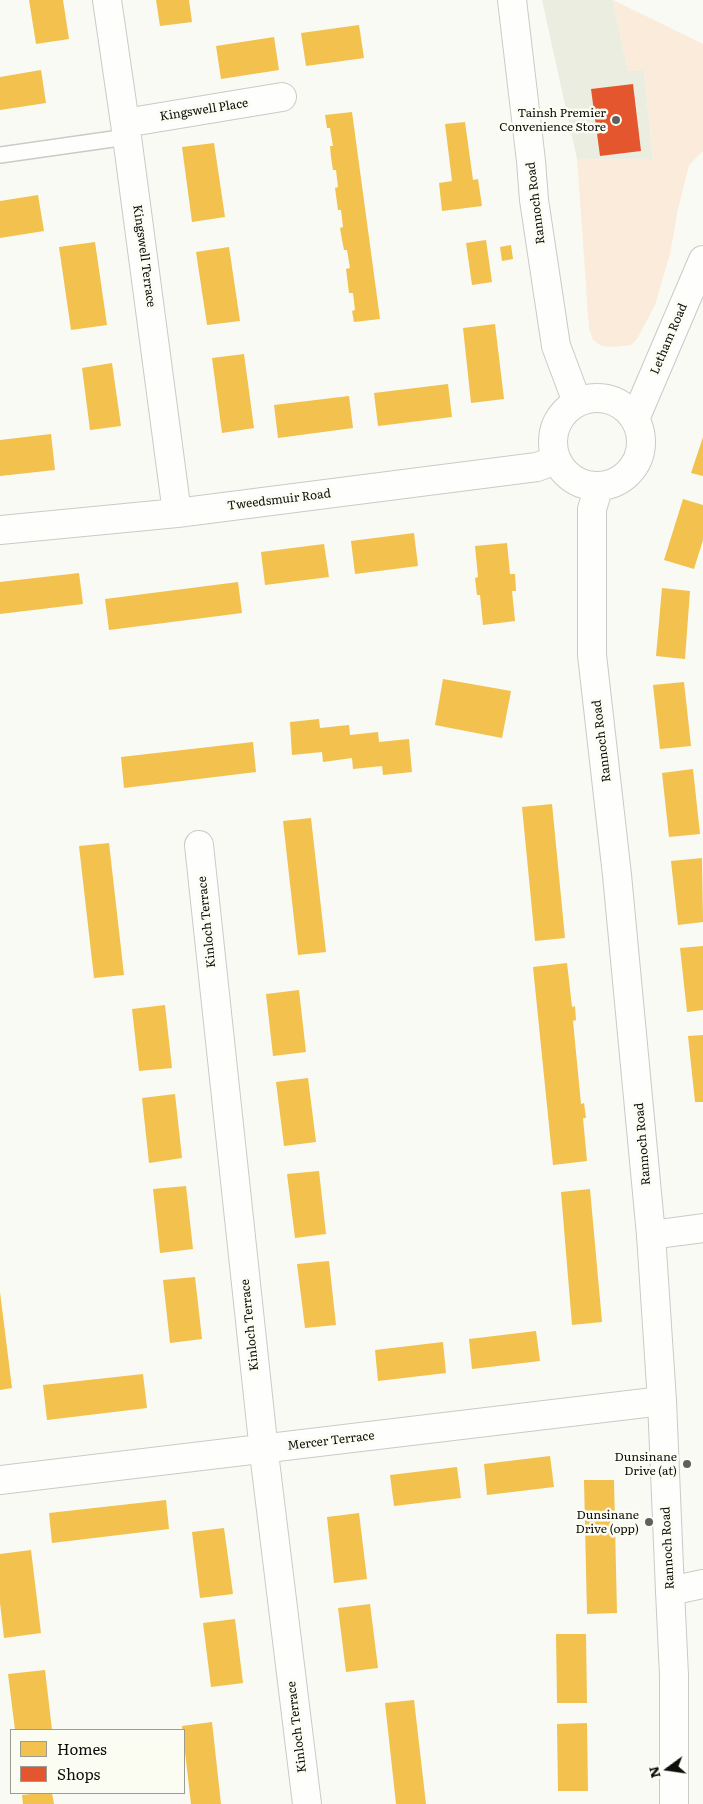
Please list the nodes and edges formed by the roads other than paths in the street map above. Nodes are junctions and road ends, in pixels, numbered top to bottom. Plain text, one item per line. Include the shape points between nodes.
1 (107, 0) edge
2 (512, 0) edge
3 (282, 97) dead end
4 (126, 130) junction
5 (0, 155) edge
6 (703, 260) edge
7 (577, 402) junction
8 (634, 419) junction
9 (556, 460) junction
10 (599, 486) junction
11 (177, 513) junction
12 (0, 530) edge
13 (199, 845) dead end
14 (703, 1228) edge
15 (651, 1235) junction
16 (662, 1401) junction
17 (264, 1449) junction
18 (0, 1480) edge
19 (703, 1584) edge
20 (670, 1591) junction
21 (307, 1804) edge
22 (674, 1804) edge

1 - 4 street, Kingswell Terrace
2 - 7 street, Rannoch Road via 534,200 556,346
3 - 4 street, Kingswell Place
4 - 5 lane
4 - 11 street, Kingswell Terrace
6 - 8 street, Letham Road
7 - 8 street via 603,398 626,408
7 - 9 street via 564,412 555,427
8 - 10 street via 641,436 639,454 631,470 617,482
9 - 10 street via 573,479
9 - 11 street, Tweedsmuir Road via 537,467
10 - 15 street, Rannoch Road via 592,509 592,655 617,875
11 - 12 street, Tweedsmuir Road
13 - 17 street, Kinloch Terrace
14 - 15 street
15 - 16 street, Rannoch Road
16 - 17 street, Mercer Terrace
16 - 20 street, Rannoch Road
17 - 18 street, Mercer Terrace
17 - 21 street, Kinloch Terrace
19 - 20 street
20 - 22 street, Rannoch Road

